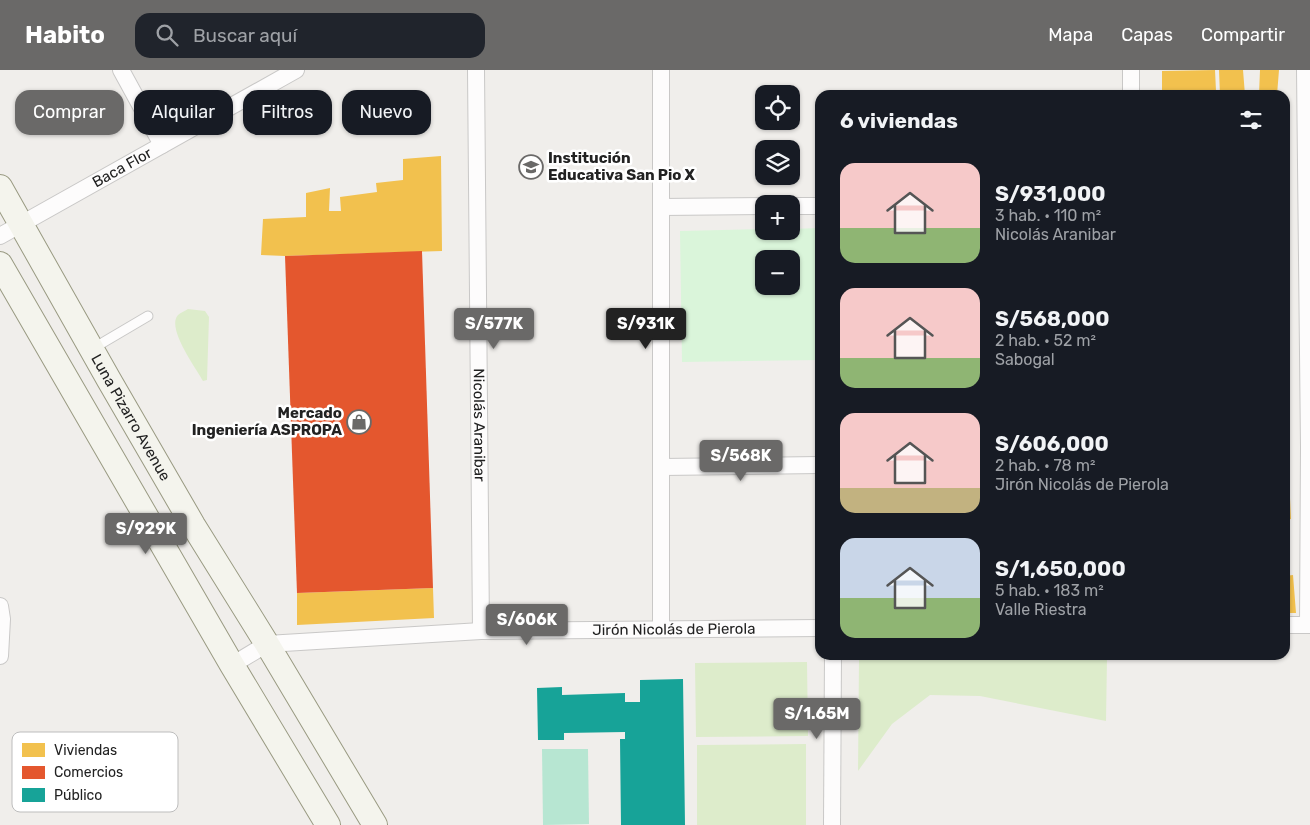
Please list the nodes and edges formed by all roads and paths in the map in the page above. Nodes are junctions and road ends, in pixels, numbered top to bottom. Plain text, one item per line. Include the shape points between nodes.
1 (121, 70) edge
2 (296, 70) edge
3 (476, 70) edge
4 (661, 70) edge
5 (1131, 70) edge
6 (1305, 70) edge
7 (1131, 90) edge
8 (162, 145) junction
9 (0, 187) edge
10 (755, 206) edge
11 (800, 206) edge
12 (815, 206) edge
13 (661, 207) junction
14 (21, 224) junction
15 (0, 236) edge
16 (0, 264) edge
17 (148, 316) dead end
18 (91, 349) junction
19 (1310, 447) edge
20 (815, 465) edge
21 (662, 467) junction
22 (0, 606) edge
23 (1290, 625) edge
24 (1309, 625) edge
25 (815, 628) edge
26 (661, 630) junction
27 (481, 631) junction
28 (267, 644) junction
29 (0, 656) edge
30 (833, 660) edge
31 (232, 665) junction
32 (328, 825) edge
33 (375, 825) edge
34 (832, 825) edge

1 - 8 street
2 - 8 street, Baca Flor
3 - 27 street, Nicolás Aranibar
4 - 13 street
5 - 7 street
6 - 19 street
8 - 14 street, Baca Flor
9 - 14 street, Luna Pizarro Avenue
10 - 13 street
11 - 12 street
13 - 21 street
14 - 15 street, Baca Flor
14 - 18 street, Luna Pizarro Avenue
16 - 31 street
17 - 18 lane
18 - 28 street, Luna Pizarro Avenue via 193,526
19 - 24 street
20 - 21 street
21 - 26 street
22 - 29 street
23 - 24 street
25 - 26 street, Jirón Nicolás de Pierola
26 - 27 street, Jirón Nicolás de Pierola
27 - 28 street, Jirón Nicolás de Pierola
28 - 31 street, Jirón Nicolás de Pierola
28 - 33 street, Luna Pizarro Avenue
30 - 34 street
31 - 32 street

